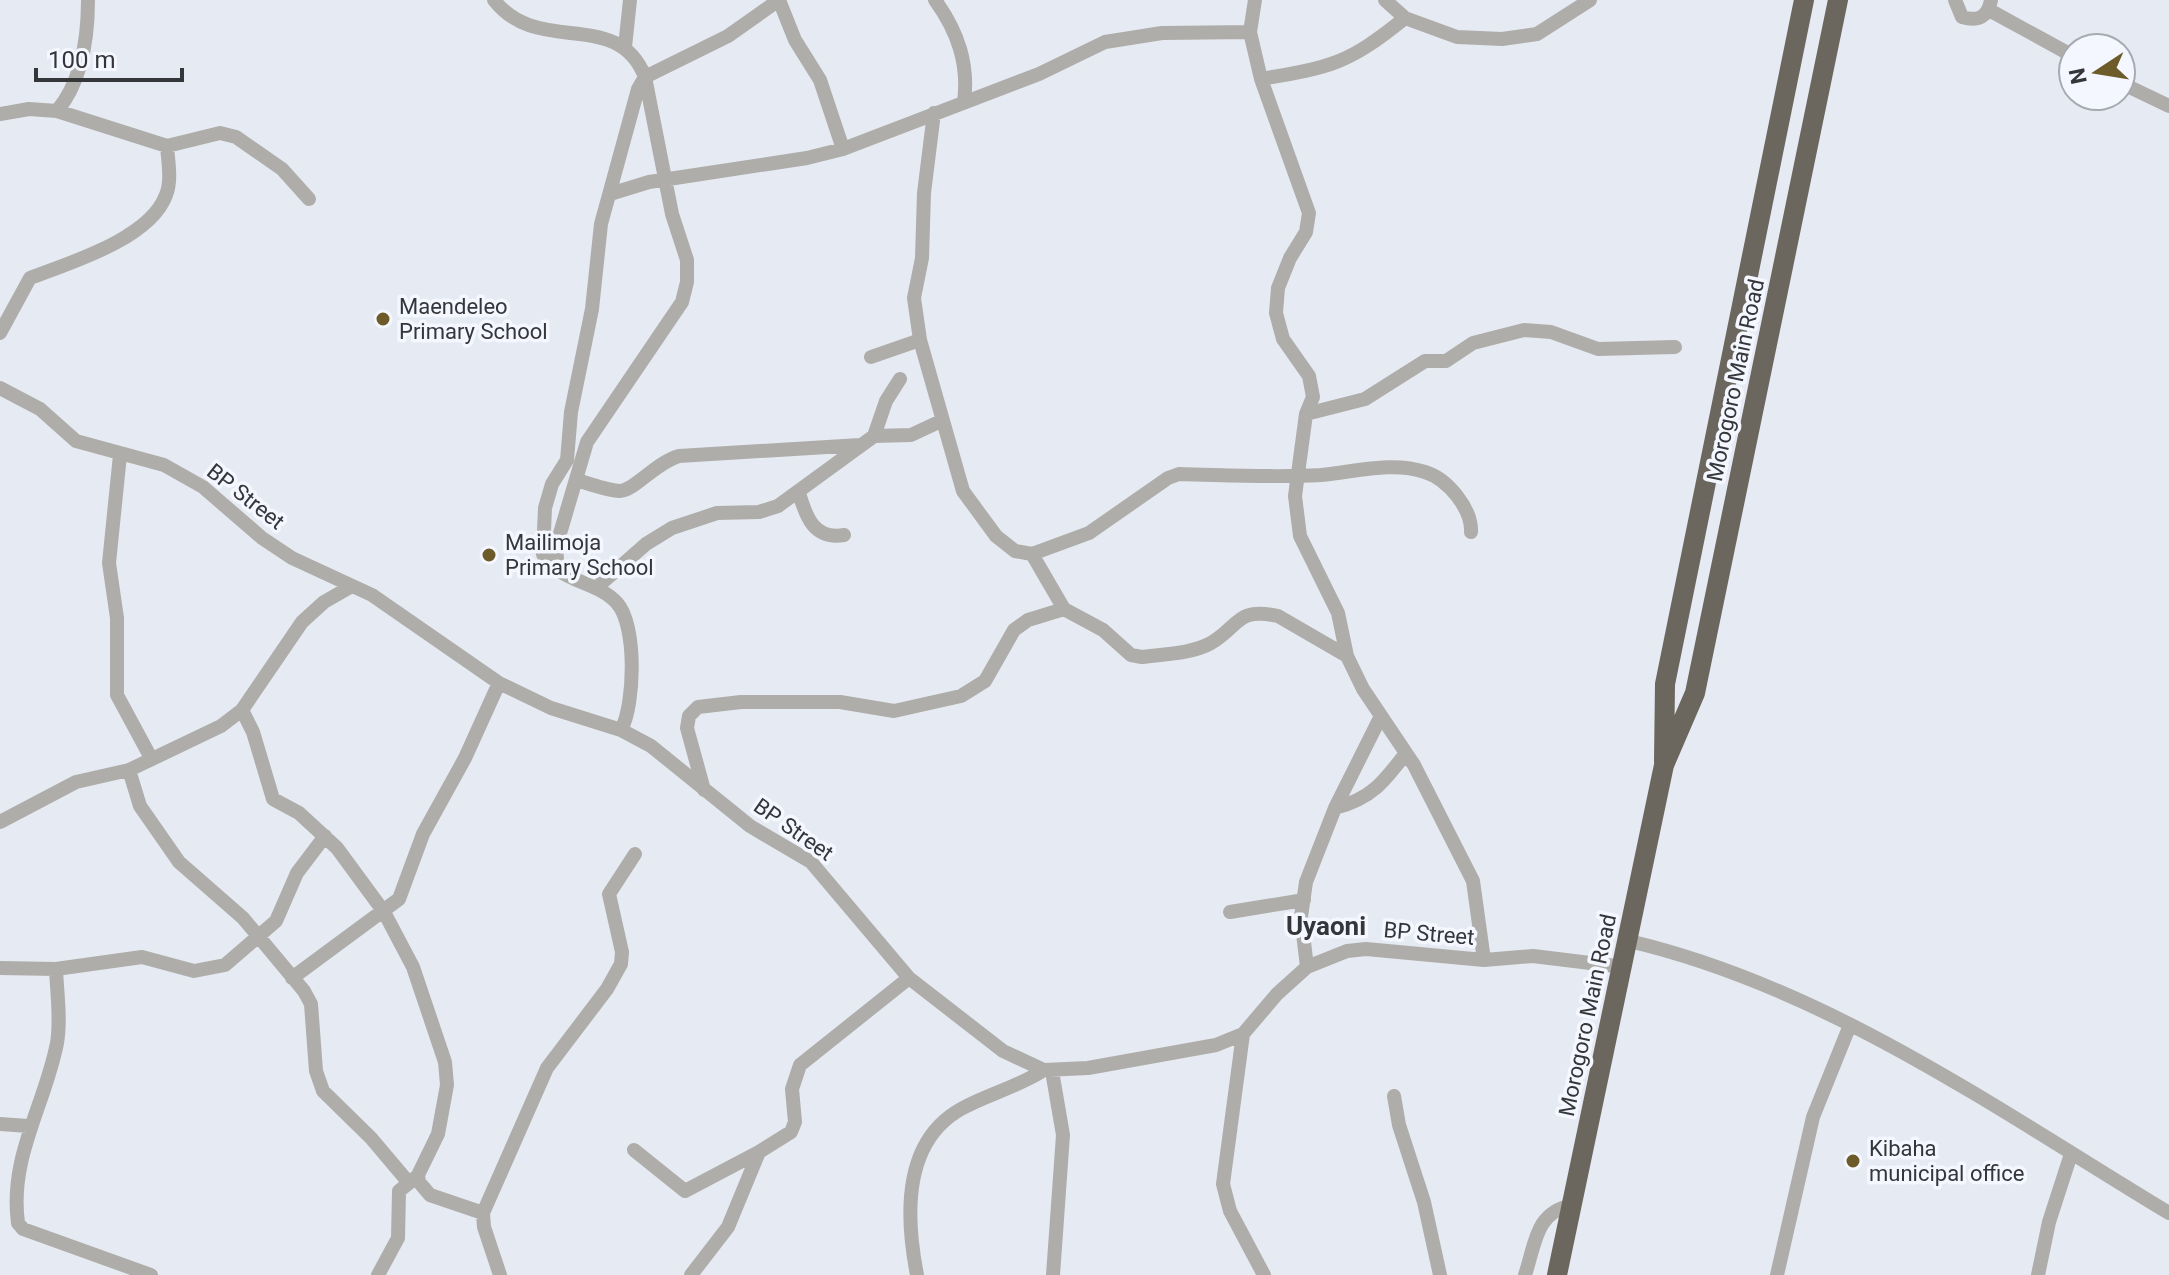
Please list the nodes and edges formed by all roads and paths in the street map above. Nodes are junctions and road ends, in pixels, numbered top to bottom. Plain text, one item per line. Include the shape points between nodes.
1 (88, 0) edge
2 (494, 0) edge
3 (630, 0) edge
4 (779, 0) edge
5 (935, 0) edge
6 (1255, 0) edge
7 (1385, 0) edge
8 (1590, 0) edge
9 (1804, 0) edge
10 (1838, 0) edge
11 (1955, 0) edge
12 (1990, 5) edge
13 (1405, 18) junction
14 (1250, 32) junction
15 (2057, 46) edge
16 (625, 47) junction
17 (645, 77) junction
18 (1261, 79) junction
19 (2137, 91) edge
20 (964, 102) junction
21 (2169, 106) edge
22 (57, 111) junction
23 (934, 113) junction
24 (0, 114) edge
25 (167, 146) junction
26 (843, 149) junction
27 (664, 180) junction
28 (610, 194) junction
29 (309, 199) dead end
30 (0, 333) edge
31 (920, 340) junction
32 (1675, 347) dead end
33 (871, 357) dead end
34 (900, 379) dead end
35 (0, 388) edge
36 (1306, 414) junction
37 (941, 421) junction
38 (874, 436) junction
39 (860, 445) junction
40 (120, 455) junction
41 (1297, 474) junction
42 (577, 480) junction
43 (799, 493) junction
44 (1471, 532) dead end
45 (844, 535) dead end
46 (1032, 554) junction
47 (558, 570) junction
48 (352, 586) junction
49 (596, 588) junction
50 (1064, 609) junction
51 (1347, 656) junction
52 (499, 683) junction
53 (242, 710) junction
54 (1381, 716) junction
55 (621, 730) junction
56 (1406, 753) junction
57 (151, 758) junction
58 (1664, 765) junction
59 (129, 770) junction
60 (704, 790) junction
61 (1335, 808) junction
62 (0, 822) edge
63 (325, 836) junction
64 (635, 854) dead end
65 (1304, 900) junction
66 (384, 912) junction
67 (1230, 912) dead end
68 (258, 940) junction
69 (1629, 941) junction
70 (1484, 960) junction
71 (1307, 967) junction
72 (1623, 967) junction
73 (0, 968) edge
74 (56, 969) junction
75 (292, 978) junction
76 (909, 978) junction
77 (1850, 1025) junction
78 (1243, 1034) junction
79 (1048, 1070) junction
80 (1394, 1096) dead end
81 (0, 1124) edge
82 (28, 1126) junction
83 (634, 1150) dead end
84 (759, 1152) junction
85 (2071, 1154) junction
86 (409, 1183) junction
87 (1572, 1205) junction
88 (483, 1213) junction
89 (2169, 1213) edge
90 (151, 1275) edge
91 (378, 1275) edge
92 (500, 1275) edge
93 (691, 1275) edge
94 (917, 1275) edge
95 (1053, 1275) edge
96 (1264, 1275) edge
97 (1440, 1275) edge
98 (1525, 1275) edge
99 (1557, 1275) edge
100 (1777, 1275) edge
101 (2038, 1275) edge

1 - 22 street via 74,86
2 - 16 street via 504,13 535,30 591,35
3 - 16 street
4 - 17 street via 728,36
4 - 26 street via 795,40 820,80
5 - 20 street via 965,64
6 - 14 street
7 - 13 street
8 - 13 street via 1537,34 1502,39 1457,37
9 - 58 highway, Morogoro Main Road via 1665,684
10 - 58 highway, Morogoro Main Road via 1695,693
11 - 12 street via 1962,17 1972,20 1982,18
12 - 15 street
13 - 18 street via 1363,52 1336,65
14 - 18 street
14 - 20 street via 1152,34 1105,42
16 - 17 street via 637,57
17 - 27 street
17 - 28 street
18 - 36 street via 1309,213 1306,232 1278,288 1276,313 1283,339 1309,376 1313,397
19 - 21 street
20 - 23 street
22 - 24 street
22 - 25 street
23 - 26 street
23 - 31 street via 914,298
25 - 29 street via 220,133 236,137 275,163
25 - 30 street via 167,194 161,206 105,249 30,278
26 - 27 street
27 - 28 street
27 - 42 street via 687,260 682,302 587,442
28 - 47 street via 601,224 567,460 545,508 543,554
31 - 33 street
31 - 37 street
32 - 36 street via 1598,349 1551,332 1524,330 1473,343 1446,361 1425,361 1365,399
34 - 38 street
35 - 40 street, BP Street via 40,409 76,441
36 - 41 street
37 - 38 street via 911,435
37 - 46 street via 963,491 996,536 1015,551
38 - 39 street
39 - 42 street via 679,456 619,491
39 - 43 street
40 - 48 street, BP Street via 164,465 203,487 231,515 292,558
40 - 57 street via 109,563 117,618 117,695
41 - 44 street via 1379,467 1427,472 1459,498
41 - 46 street via 1179,474 1089,533
41 - 51 street via 1300,536 1338,613
42 - 47 street via 556,547
43 - 45 street via 817,531
43 - 49 street via 759,512 717,513 672,528
46 - 50 street
47 - 49 street
48 - 52 street, BP Street via 394,608
48 - 53 street via 302,622
49 - 55 street via 617,602 629,635 632,681
50 - 51 street via 1103,630 1131,655 1142,657 1212,642 1238,618 1265,613
50 - 60 street via 1014,630 985,681 961,696 894,711 840,702 698,707 687,728
51 - 54 street
52 - 55 street, BP Street via 551,708
52 - 66 street via 423,834 407,886
53 - 57 street via 221,726
53 - 63 street via 273,799
54 - 56 street
54 - 61 street
55 - 60 street, BP Street via 651,746
56 - 61 street via 1361,802
56 - 70 street via 1473,881
57 - 59 street
58 - 69 highway, Morogoro Main Road
59 - 62 street via 76,782
59 - 68 street via 140,806 179,862 243,918
60 - 76 street, BP Street via 750,826 811,862
61 - 65 street
63 - 66 street
63 - 68 street via 297,873 276,921
64 - 88 street via 609,894 621,964 547,1068
65 - 67 street
65 - 71 street
66 - 75 street
66 - 86 street via 413,967 445,1062 447,1085 438,1134
68 - 74 street via 208,971 142,957
68 - 75 street
69 - 72 highway, Morogoro Main Road
69 - 77 street via 1703,961
70 - 71 street, BP Street via 1366,949
70 - 72 street, BP Street via 1533,956
71 - 78 street, BP Street
72 - 87 highway, Morogoro Main Road
73 - 74 street
74 - 82 street via 57,1044
75 - 86 street via 311,1004 316,1071 323,1091
76 - 79 street, BP Street via 1003,1051
76 - 84 street via 800,1065 792,1089 795,1122 781,1141
77 - 85 street
77 - 100 street via 1813,1117
78 - 79 street via 1216,1045
78 - 96 street via 1223,1184 1230,1211
79 - 94 street via 959,1109 924,1148 913,1171 909,1234
79 - 95 street via 1063,1135
80 - 97 street
81 - 82 street
82 - 90 street via 18,1223
83 - 84 street via 685,1191
84 - 93 street via 728,1227
85 - 89 street
85 - 101 street
86 - 88 street via 419,1182 430,1195
86 - 91 street via 398,1238
87 - 98 street via 1545,1217
87 - 99 highway, Morogoro Main Road
88 - 92 street

